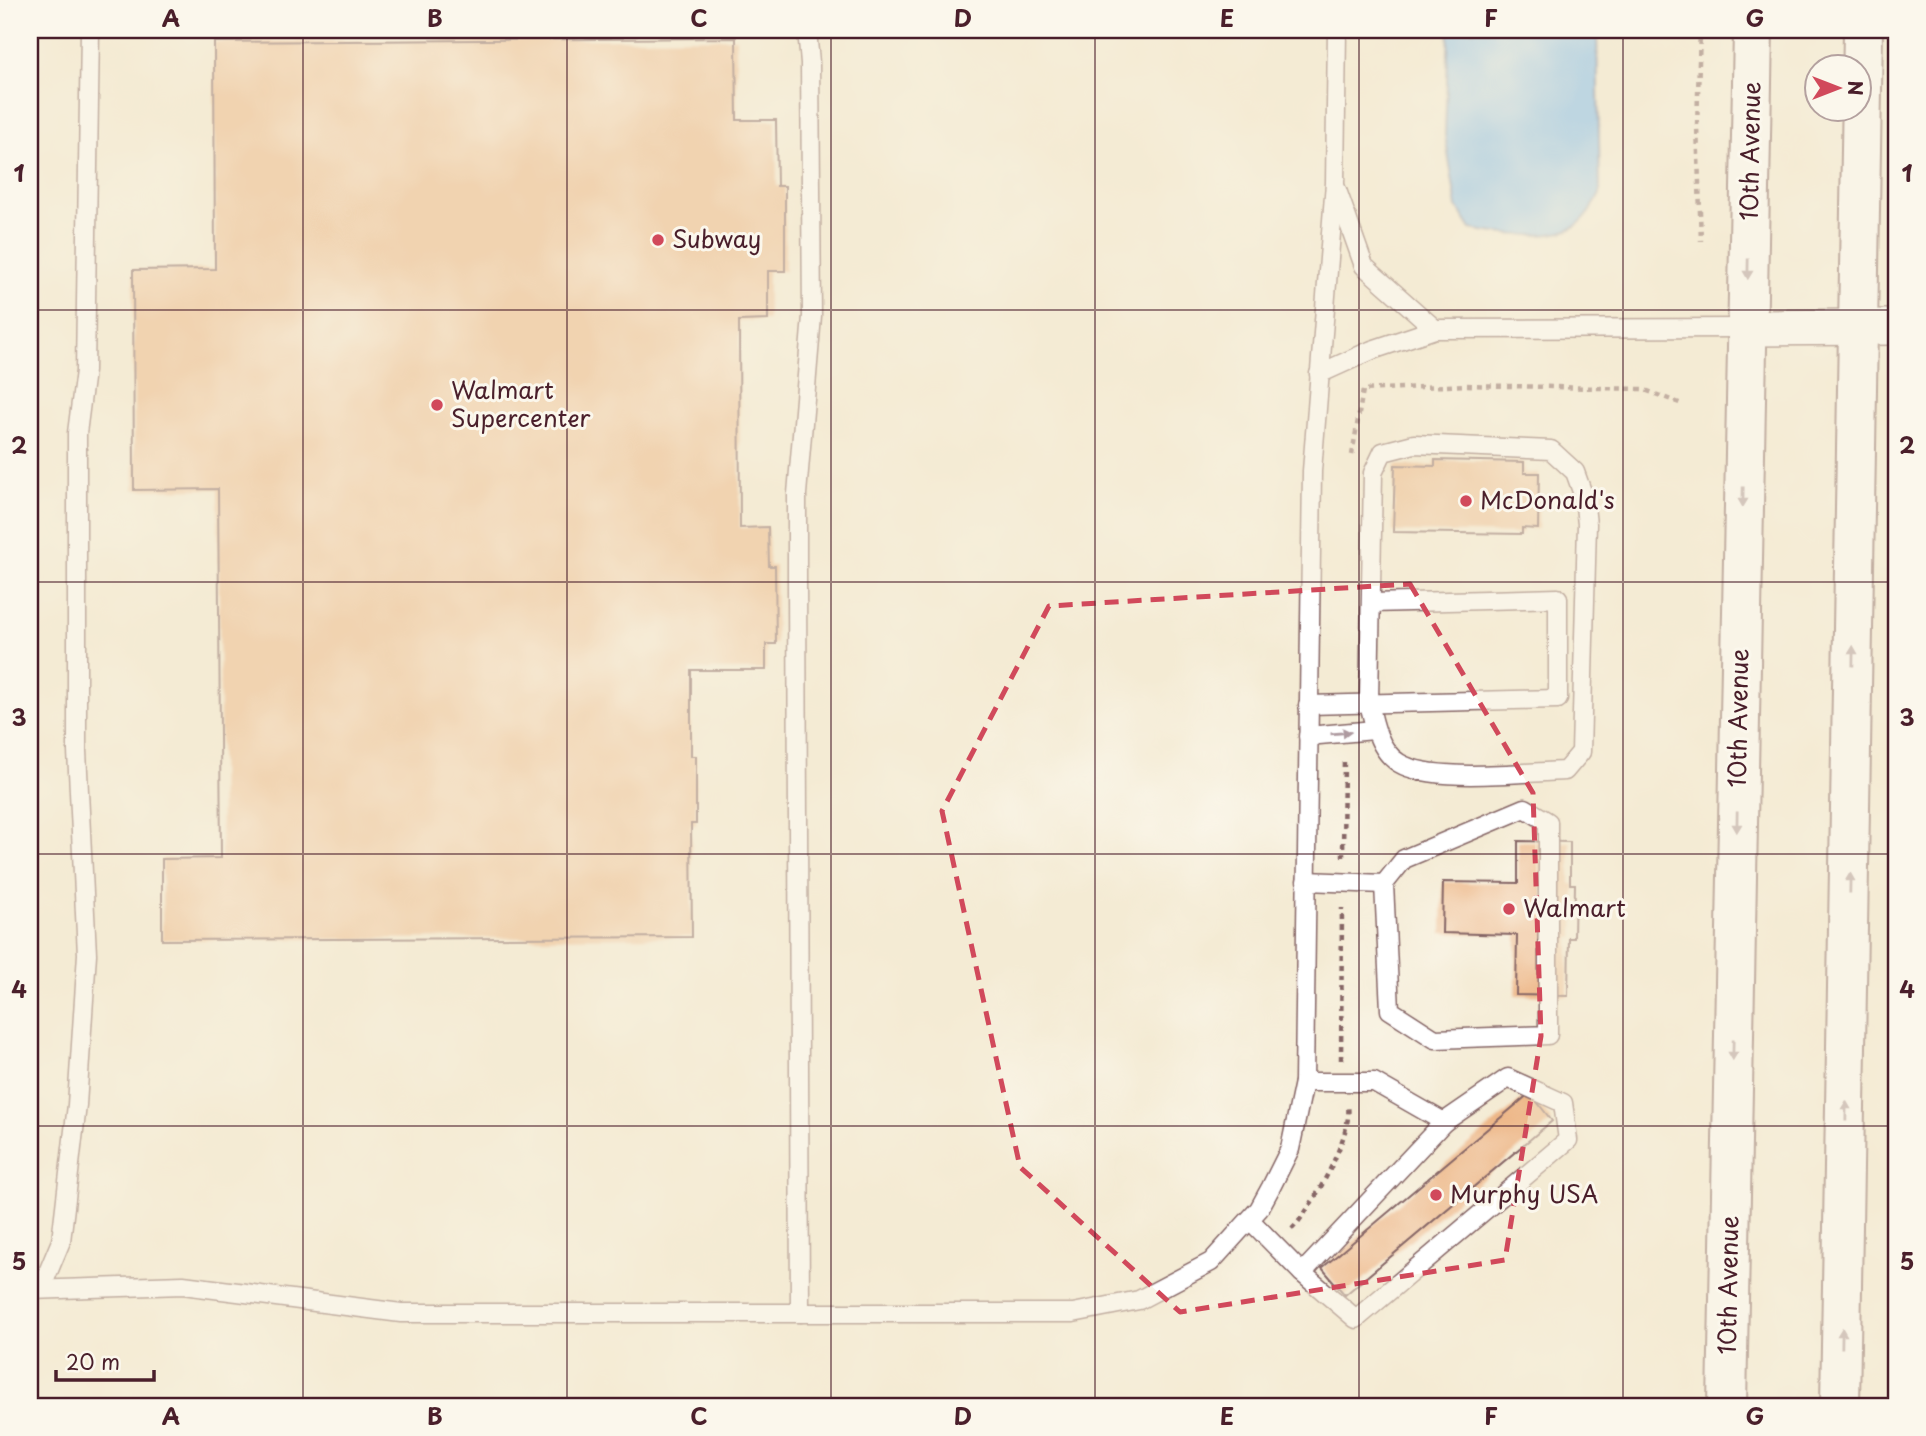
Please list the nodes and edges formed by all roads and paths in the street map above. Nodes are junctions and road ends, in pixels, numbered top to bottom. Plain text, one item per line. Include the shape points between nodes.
1 (90, 30) edge
2 (807, 30) edge
3 (1337, 30) edge
4 (1700, 30) edge
5 (1754, 30) edge
6 (1863, 30) edge
7 (1335, 183) junction
8 (1700, 241) dead end
9 (1858, 327) junction
10 (1896, 327) edge
11 (1746, 328) junction
12 (1435, 329) junction
13 (1319, 374) junction
14 (1372, 603) junction
15 (1369, 702) junction
16 (1308, 705) junction
17 (1374, 730) junction
18 (1308, 736) junction
19 (1306, 881) junction
20 (1384, 884) junction
21 (1304, 1082) junction
22 (1444, 1122) junction
23 (1250, 1220) junction
24 (1302, 1273) junction
25 (35, 1290) edge
26 (800, 1313) junction
27 (1727, 1406) edge
28 (1840, 1406) edge

1 - 25 lane via 85,371 77,433 77,751 88,954 61,1241
2 - 26 lane via 812,316 797,531
3 - 7 lane
4 - 8 path
5 -> 11 main road, 10th Avenue
6 - 9 main road
7 - 12 lane via 1364,266
7 - 13 lane
9 - 10 street
9 - 11 street
28 -> 9 main road
11 - 12 lane
11 -> 27 main road, 10th Avenue
12 - 13 lane
13 - 16 lane via 1312,471
14 - 15 lane
14 - 15 lane via 1558,598 1558,699
14 - 17 lane via 1373,473 1382,452 1413,444 1551,450 1575,472 1587,524 1581,752 1565,771 1423,774 1396,762
15 - 16 lane
15 - 17 lane
16 - 18 lane
18 -> 17 lane
18 - 19 lane
19 - 20 lane
19 - 21 lane
20 - 20 lane via 1390,1010 1435,1039 1548,1035 1548,822 1525,808 1404,859
21 - 22 lane via 1374,1082
21 - 23 lane via 1290,1149
22 - 24 lane
22 - 24 lane via 1508,1078 1563,1103 1568,1140 1356,1319
23 - 24 lane
23 - 26 lane via 1211,1262 1139,1300 1073,1313
25 - 26 lane via 183,1285 401,1313

